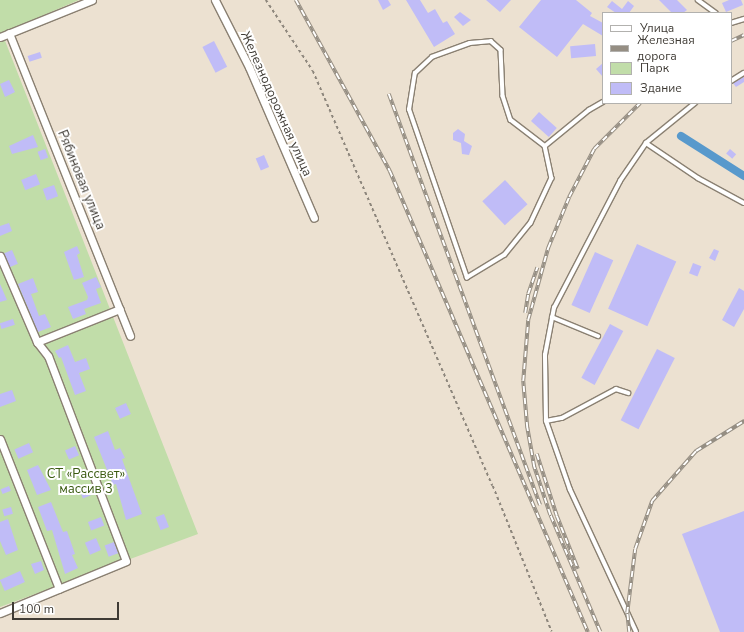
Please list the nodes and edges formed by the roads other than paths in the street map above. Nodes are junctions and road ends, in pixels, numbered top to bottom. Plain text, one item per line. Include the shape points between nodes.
1 (92, 0) edge
2 (215, 0) edge
3 (698, 0) edge
4 (715, 12) edge
5 (744, 19) edge
6 (732, 22) edge
7 (9, 33) junction
8 (0, 37) edge
9 (744, 73) edge
10 (732, 80) edge
11 (602, 103) edge
12 (694, 104) edge
13 (646, 143) junction
14 (545, 146) junction
15 (744, 203) edge
16 (314, 218) dead end
17 (0, 256) edge
18 (120, 309) junction
19 (552, 317) junction
20 (130, 336) dead end
21 (598, 336) dead end
22 (37, 342) junction
23 (628, 393) dead end
24 (546, 421) junction
25 (0, 439) edge
26 (59, 589) junction
27 (0, 613) edge
28 (636, 632) edge

1 - 7 street
2 - 16 street, Железнодорожная улица via 249,67
3 - 4 lane
5 - 6 lane
7 - 8 street
7 - 18 street, Рябиновая улица
9 - 10 lane
11 - 14 lane
12 - 13 lane
13 - 15 lane via 698,178
13 - 19 lane via 603,210 554,308
14 - 14 lane via 512,120 503,96 501,50 491,41 470,43 432,57 415,73 409,110 467,278 505,255 531,223 552,178
17 - 22 street
18 - 20 street, Рябиновая улица
18 - 22 street
19 - 21 lane
19 - 24 lane via 545,356
22 - 26 street via 48,356 126,561
23 - 24 lane via 616,389 562,418
24 - 28 lane via 570,490
25 - 26 street
26 - 27 street

